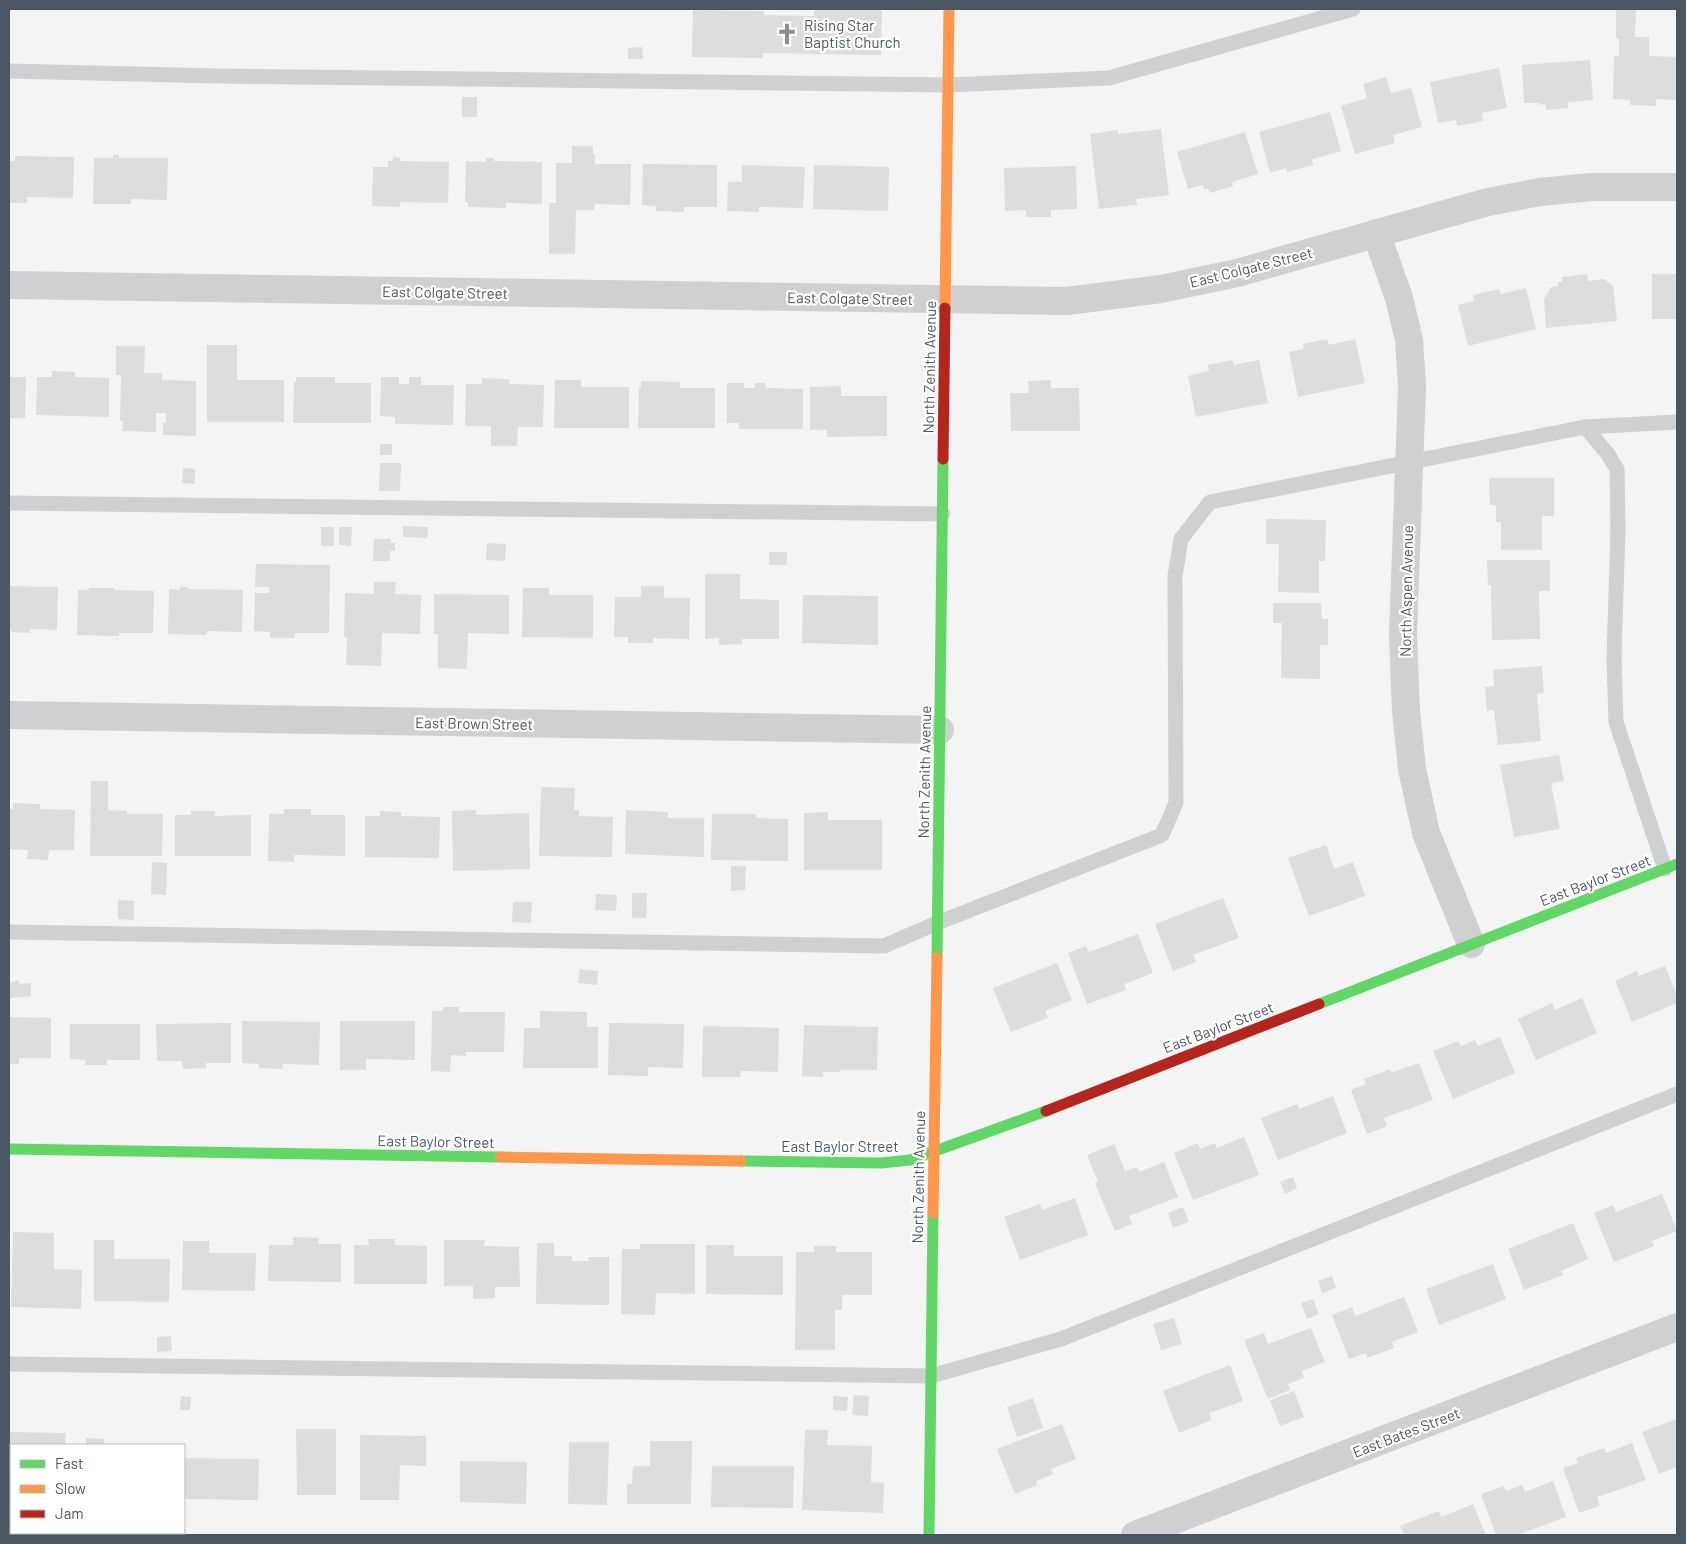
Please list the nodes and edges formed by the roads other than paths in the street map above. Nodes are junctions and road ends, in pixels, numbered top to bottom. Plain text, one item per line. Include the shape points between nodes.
1 (949, 9) edge
2 (1353, 9) edge
3 (9, 71) edge
4 (948, 85) junction
5 (1677, 187) edge
6 (1376, 233) junction
7 (9, 285) edge
8 (945, 299) junction
9 (1677, 422) edge
10 (1585, 427) junction
11 (1409, 462) junction
12 (9, 503) edge
13 (942, 514) junction
14 (9, 715) edge
15 (940, 730) junction
16 (1671, 866) edge
17 (937, 923) junction
18 (9, 932) edge
19 (1470, 944) junction
20 (1677, 1094) edge
21 (9, 1149) edge
22 (933, 1151) junction
23 (1677, 1327) edge
24 (9, 1364) edge
25 (931, 1376) junction
26 (929, 1535) edge
27 (1135, 1535) edge

1 - 4 street, North Zenith Avenue
2 - 4 lane via 1109,78
3 - 4 lane
4 - 8 street, North Zenith Avenue
5 - 6 street, East Colgate Street via 1591,187 1540,192 1488,202
6 - 8 street, East Colgate Street via 1237,273 1161,289 1067,301
6 - 11 street, North Aspen Avenue via 1399,298 1409,340 1412,386
7 - 8 street, East Colgate Street
8 - 13 street, North Zenith Avenue
9 - 10 lane
10 - 11 lane
10 - 16 lane via 1617,469 1616,722
11 - 17 lane via 1210,502 1181,539 1175,576 1176,803 1162,836
11 - 19 street, North Aspen Avenue via 1403,635 1412,769 1426,833
12 - 13 lane
13 - 15 street, North Zenith Avenue
14 - 15 street, East Brown Street
15 - 17 street, North Zenith Avenue
16 - 19 street, East Baylor Street
17 - 18 lane via 884,946
17 - 22 street, North Zenith Avenue
19 - 22 street, East Baylor Street via 1048,1110
20 - 25 lane via 1061,1339
21 - 22 street, East Baylor Street via 881,1163 910,1160
22 - 25 street, North Zenith Avenue
23 - 27 street, East Bates Street
24 - 25 lane
25 - 26 street, North Zenith Avenue

